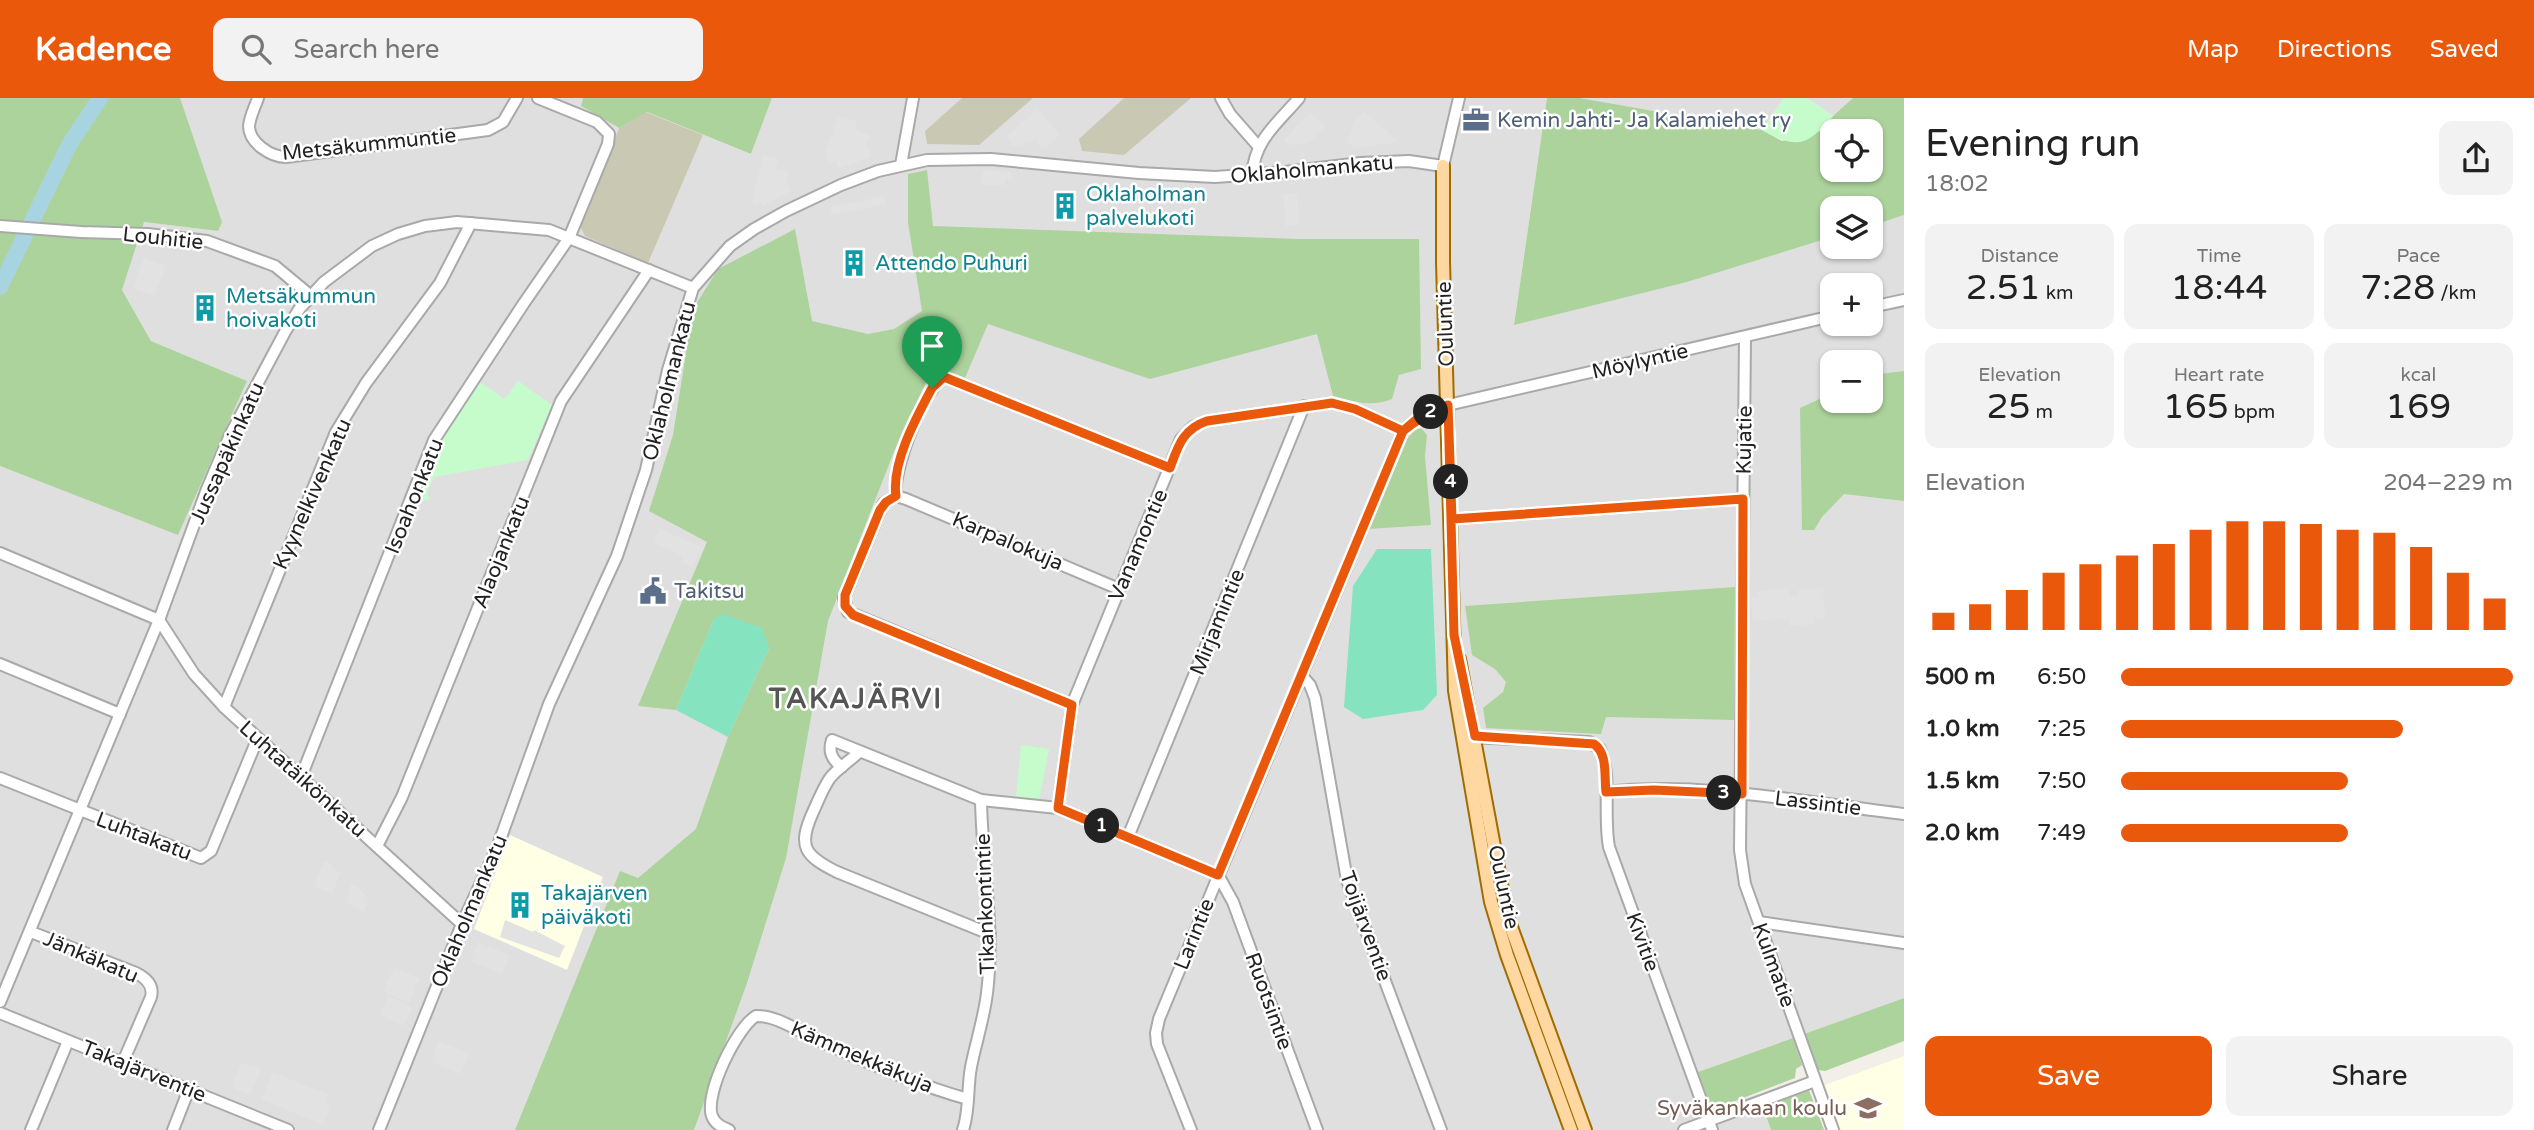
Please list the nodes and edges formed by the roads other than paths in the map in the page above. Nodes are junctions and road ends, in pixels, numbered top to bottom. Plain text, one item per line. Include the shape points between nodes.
1 (258, 98) edge
2 (517, 98) edge
3 (538, 98) edge
4 (913, 98) edge
5 (1222, 98) edge
6 (1299, 98) edge
7 (1459, 98) edge
8 (1258, 146) junction
9 (901, 165) junction
10 (1443, 166) junction
11 (1252, 175) junction
12 (471, 223) junction
13 (0, 226) edge
14 (569, 238) junction
15 (649, 270) junction
16 (693, 288) junction
17 (311, 296) junction
18 (1904, 300) edge
19 (1883, 304) edge
20 (1820, 319) edge
21 (1745, 338) junction
22 (1448, 405) junction
23 (1304, 406) junction
24 (1403, 431) junction
25 (1170, 468) junction
26 (896, 496) junction
27 (1743, 499) junction
28 (1452, 519) junction
29 (0, 552) edge
30 (1119, 589) junction
31 (159, 620) junction
32 (0, 664) edge
33 (1302, 677) junction
34 (1072, 705) junction
35 (223, 707) junction
36 (120, 714) junction
37 (1468, 737) junction
38 (257, 740) junction
39 (859, 751) junction
40 (842, 767) junction
41 (301, 777) junction
42 (0, 778) edge
43 (1606, 792) junction
44 (1742, 794) junction
45 (981, 800) junction
46 (1058, 808) junction
47 (80, 811) junction
48 (1904, 814) edge
49 (1128, 837) junction
50 (377, 846) junction
51 (1218, 875) junction
52 (1759, 922) junction
53 (462, 924) junction
54 (31, 932) junction
55 (990, 934) junction
56 (1904, 943) edge
57 (0, 1002) edge
58 (0, 1013) edge
59 (68, 1041) junction
60 (123, 1062) junction
61 (1815, 1082) junction
62 (189, 1089) junction
63 (968, 1098) junction
64 (1710, 1125) edge
65 (31, 1130) edge
66 (173, 1130) edge
67 (288, 1130) edge
68 (379, 1130) edge
69 (729, 1130) edge
70 (962, 1130) edge
71 (1191, 1130) edge
72 (1317, 1130) edge
73 (1441, 1130) edge
74 (1572, 1130) edge
75 (1585, 1130) edge
76 (1684, 1130) edge
77 (1833, 1130) edge

1 - 2 street, Metsäkummuntie via 249,124 251,134 267,151 286,158 488,130 503,122
3 - 14 street via 597,122 609,134
4 - 9 street
5 - 8 street
6 - 8 street
7 - 10 street, Ouluntie
8 - 11 street
9 - 11 street, Oklaholmankatu via 991,159 1139,173
9 - 16 street, Oklaholmankatu via 841,184 754,229 717,259
10 - 11 street, Oklaholmankatu via 1409,161
10 - 22 main road, Ouluntie
12 - 14 street, Jussapäkinkatu via 540,228
12 - 17 street, Jussapäkinkatu via 425,226 386,239 336,271
12 - 35 street, Kyynelkivenkatu via 440,283 336,432
13 - 17 street, Louhitie via 148,233 207,241 275,266
14 - 15 street, Jussapäkinkatu
14 - 41 street, Isoahonkatu via 434,440
15 - 16 street, Jussapäkinkatu
15 - 50 street, Alaojankatu via 561,401 402,797
16 - 53 street, Oklaholmankatu via 668,370 646,470 617,556 549,704 497,848
17 - 31 street, Jussapäkinkatu via 286,330 230,435
18 - 19 street
20 - 21 street, Möylyntie
21 - 22 street, Möylyntie
21 - 27 street, Kujatie
22 - 24 street
22 - 28 main road, Ouluntie
23 - 24 street, Vanamontie via 1346,406
23 - 25 street, Vanamontie via 1197,425 1181,439
23 - 49 street, Mirjamintie
24 - 33 street, Larintie
25 - 26 street via 944,377 932,388 902,451
25 - 30 street, Vanamontie
26 - 30 street, Karpalokuja
26 - 34 street via 880,510 845,595 846,609
27 - 28 street
27 - 44 street, Kujatie
28 - 37 main road, Ouluntie via 1454,635
29 - 31 street
30 - 34 street, Vanamontie
31 - 35 street, Luhtatäikönkatu via 194,674
31 - 36 street, Jussapäkinkatu
32 - 36 street
33 - 51 street, Larintie
33 - 73 street, Toijärventie via 1315,698 1347,880
34 - 46 street, Vanamontie
35 - 38 street, Luhtatäikönkatu
36 - 47 street, Jussapäkinkatu
37 - 43 street, Kivitie via 1589,742 1600,749
37 - 74 main road, Ouluntie via 1491,902
37 - 75 main road, Ouluntie via 1507,917
38 - 41 street, Luhtatäikönkatu
38 - 47 street, Luhtakatu via 211,851 203,858
39 - 40 street
39 - 40 street, Tikankontintie via 832,740 830,752
39 - 45 street, Tikankontintie
40 - 55 street via 828,782 807,826 804,846 811,856 837,872
41 - 50 street, Luhtatäikönkatu
42 - 47 street
43 - 44 street, Lassintie
43 - 64 street, Kivitie via 1609,847
44 - 48 street, Lassintie
44 - 52 street, Kulmatie via 1740,850 1745,884
45 - 46 street, Tikankontintie
45 - 55 street, Tikankontintie
46 - 49 street, Tikankontintie
47 - 54 street, Jussapäkinkatu
49 - 51 street, Tikankontintie
50 - 53 street, Luhtatäikönkatu
51 - 71 street, Larintie via 1156,1033
51 - 72 street, Ruotsintie via 1233,902
52 - 56 street
52 - 61 street, Kulmatie
53 - 68 street, Oklaholmankatu
54 - 57 street, Jussapäkinkatu
54 - 60 street, Jänkäkatu via 136,973 149,983 152,996
55 - 63 street, Tikankontintie via 987,993
58 - 59 street, Takajärventie
59 - 60 street, Takajärventie
59 - 65 street
60 - 62 street, Takajärventie
61 - 64 street
61 - 77 street, Kulmatie
62 - 66 street
62 - 67 street, Takajärventie
63 - 69 street, Kämmekkäkuja via 756,1016 741,1030 726,1057 711,1104 714,1121
63 - 70 street, Tikankontintie
64 - 76 street

